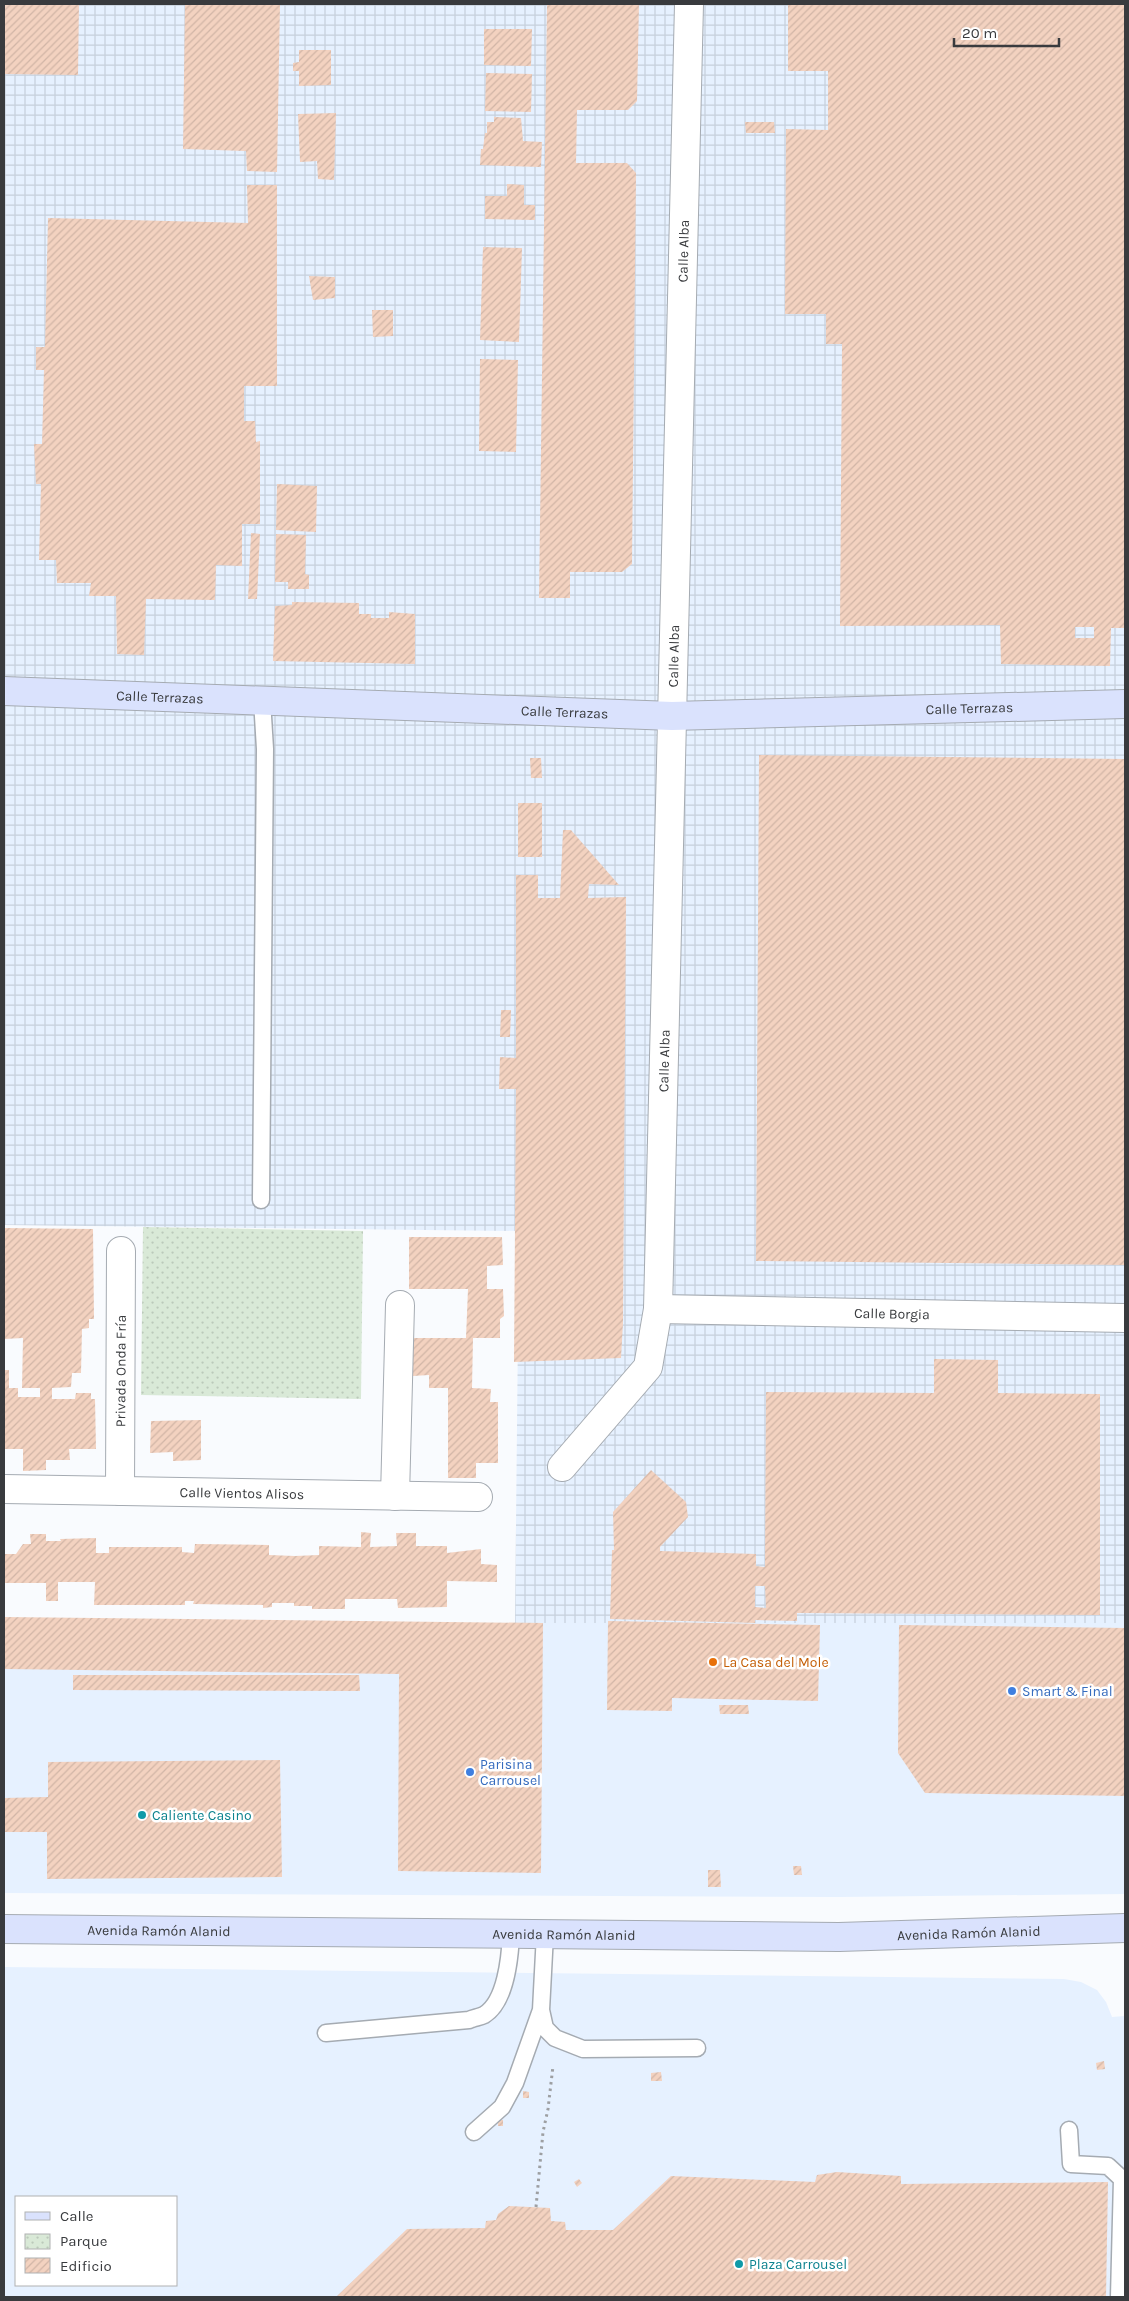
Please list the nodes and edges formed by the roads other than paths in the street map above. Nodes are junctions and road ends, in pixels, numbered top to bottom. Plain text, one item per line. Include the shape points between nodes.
1 (689, 4) edge
2 (4, 691) edge
3 (262, 700) junction
4 (1125, 704) edge
5 (672, 716) junction
6 (261, 1200) dead end
7 (120, 1252) dead end
8 (400, 1305) dead end
9 (658, 1309) junction
10 (1125, 1318) edge
11 (562, 1467) dead end
12 (4, 1489) edge
13 (120, 1491) junction
14 (395, 1496) junction
15 (478, 1497) dead end
16 (1125, 1928) edge
17 (4, 1929) edge
18 (511, 1934) junction
19 (544, 1934) junction
20 (541, 2010) junction
21 (326, 2033) dead end
22 (697, 2048) dead end
23 (1069, 2130) dead end
24 (474, 2132) dead end
25 (1119, 2297) edge

1 - 5 street, Calle Alba
2 - 3 street, Calle Terrazas
3 - 5 street, Calle Terrazas
3 - 6 lane via 266,749
4 - 5 street, Calle Terrazas
5 - 9 street, Calle Alba
7 - 13 street, Privada Onda Fría
8 - 14 street
9 - 10 street, Calle Borgia
9 - 11 street, Calle Alba via 648,1367
12 - 13 street, Calle Vientos Alisos
13 - 14 street, Calle Vientos Alisos
14 - 15 street, Calle Vientos Alisos
16 - 19 street, Avenida Ramón Alanid via 839,1937
17 - 18 street, Avenida Ramón Alanid
18 - 19 street, Avenida Ramón Alanid
18 - 21 lane via 510,1965 496,2002 485,2014 469,2020
19 - 20 lane
20 - 22 lane via 545,2028 555,2038 583,2049
20 - 24 lane via 515,2083 502,2107
23 - 25 lane via 1071,2164 1108,2166 1122,2179

